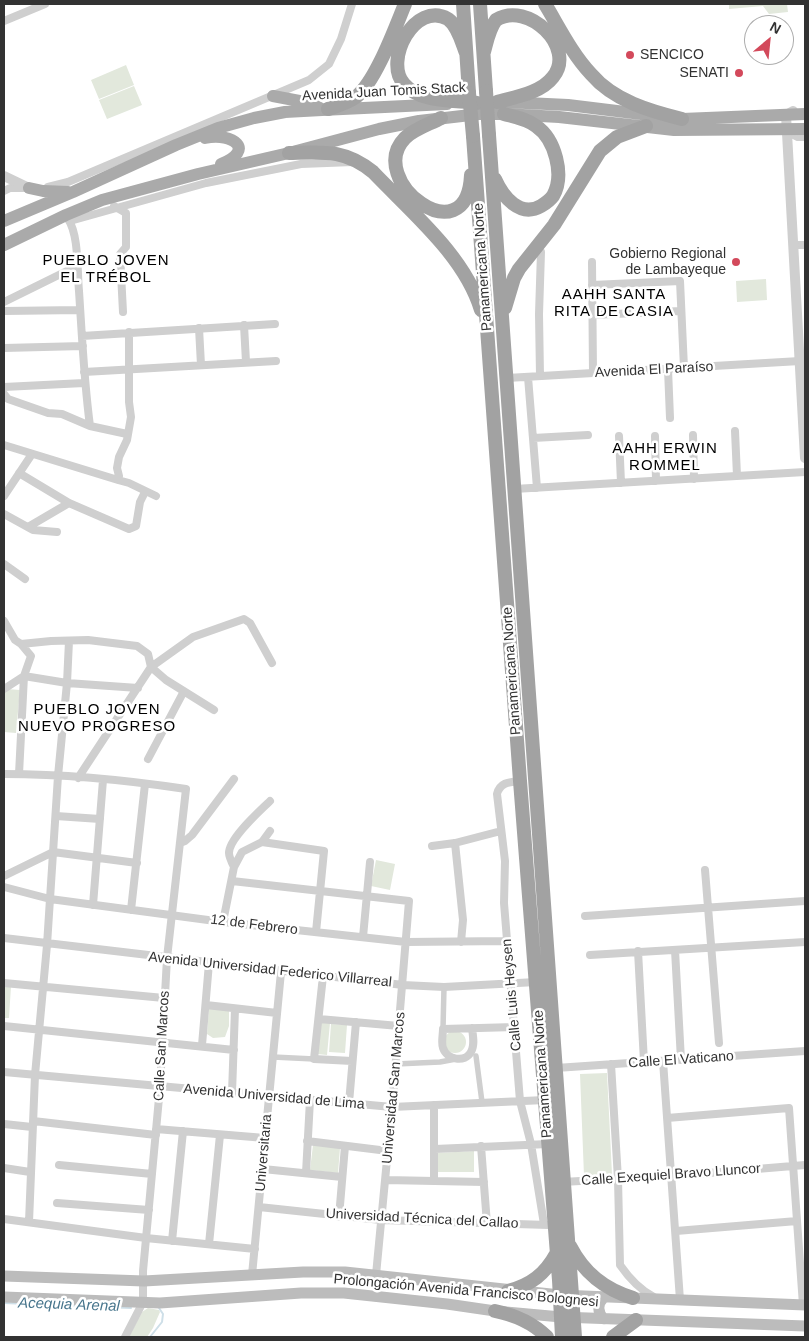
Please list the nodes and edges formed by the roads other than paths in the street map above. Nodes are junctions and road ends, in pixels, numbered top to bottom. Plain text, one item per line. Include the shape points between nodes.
1 (46, 4) edge
2 (352, 4) edge
3 (405, 4) edge
4 (462, 4) edge
5 (480, 4) edge
6 (544, 4) edge
7 (4, 21) edge
8 (484, 52) junction
9 (466, 53) junction
10 (273, 96) junction
11 (472, 100) junction
12 (500, 108) junction
13 (325, 109) junction
14 (805, 112) edge
15 (786, 115) junction
16 (442, 118) junction
17 (682, 119) junction
18 (646, 126) junction
19 (805, 128) edge
20 (787, 130) junction
21 (805, 136) edge
22 (176, 145) junction
23 (285, 154) junction
24 (475, 155) junction
25 (318, 158) junction
26 (246, 163) junction
27 (284, 167) junction
28 (257, 173) junction
29 (198, 174) junction
30 (492, 174) junction
31 (4, 176) edge
32 (30, 188) junction
33 (4, 191) edge
34 (74, 192) junction
35 (102, 200) junction
36 (117, 208) junction
37 (68, 218) junction
38 (4, 220) edge
39 (792, 245) junction
40 (805, 245) edge
41 (4, 246) edge
42 (541, 252) dead end
43 (592, 262) dead end
44 (77, 266) junction
45 (592, 285) junction
46 (4, 302) edge
47 (80, 310) junction
48 (4, 311) edge
49 (681, 311) junction
50 (123, 312) dead end
51 (592, 315) junction
52 (502, 316) junction
53 (276, 324) dead end
54 (244, 326) junction
55 (199, 328) junction
56 (129, 332) junction
57 (488, 332) junction
58 (82, 336) junction
59 (83, 346) junction
60 (4, 348) edge
61 (276, 361) dead end
62 (800, 361) junction
63 (246, 362) junction
64 (201, 365) junction
65 (130, 368) junction
66 (684, 368) junction
67 (668, 369) junction
68 (84, 372) junction
69 (593, 373) junction
70 (540, 376) junction
71 (528, 377) junction
72 (507, 378) junction
73 (84, 384) junction
74 (4, 387) edge
75 (5, 397) edge
76 (670, 418) dead end
77 (90, 426) junction
78 (735, 431) dead end
79 (127, 434) junction
80 (693, 434) dead end
81 (588, 435) dead end
82 (619, 436) dead end
83 (655, 436) dead end
84 (534, 438) junction
85 (4, 445) edge
86 (32, 454) junction
87 (805, 458) edge
88 (805, 472) edge
89 (19, 473) junction
90 (736, 476) junction
91 (694, 479) junction
92 (118, 480) junction
93 (656, 481) junction
94 (621, 483) junction
95 (537, 488) junction
96 (514, 489) junction
97 (145, 492) junction
98 (4, 496) edge
99 (156, 496) dead end
100 (69, 503) junction
101 (4, 514) edge
102 (28, 527) junction
103 (57, 532) dead end
104 (4, 564) edge
105 (25, 579) dead end
106 (4, 621) edge
107 (69, 641) junction
108 (21, 644) junction
109 (272, 663) dead end
110 (151, 667) junction
111 (24, 676) junction
112 (67, 683) junction
113 (138, 688) junction
114 (4, 689) edge
115 (184, 691) junction
116 (214, 710) dead end
117 (148, 759) dead end
118 (4, 774) edge
119 (19, 774) junction
120 (58, 776) junction
121 (78, 778) junction
122 (234, 779) dead end
123 (103, 780) junction
124 (520, 781) junction
125 (145, 784) junction
126 (270, 801) dead end
127 (56, 816) junction
128 (100, 819) junction
129 (270, 831) dead end
130 (502, 831) junction
131 (262, 842) junction
132 (180, 843) junction
133 (455, 843) junction
134 (432, 846) dead end
135 (53, 852) junction
136 (97, 858) junction
137 (370, 862) dead end
138 (137, 863) junction
139 (234, 868) junction
140 (705, 870) dead end
141 (4, 876) edge
142 (232, 881) junction
143 (4, 887) edge
144 (321, 891) junction
145 (366, 896) junction
146 (50, 899) junction
147 (805, 901) edge
148 (93, 905) junction
149 (707, 909) junction
150 (131, 910) junction
151 (171, 915) junction
152 (585, 916) dead end
153 (224, 922) junction
154 (316, 932) junction
155 (363, 937) junction
156 (4, 938) edge
157 (507, 941) junction
158 (406, 942) junction
159 (461, 942) junction
160 (805, 942) edge
161 (47, 944) junction
162 (710, 948) junction
163 (674, 950) junction
164 (638, 952) junction
165 (590, 955) dead end
166 (167, 958) junction
167 (209, 963) junction
168 (281, 972) junction
169 (323, 976) junction
170 (511, 982) junction
171 (536, 982) junction
172 (4, 983) edge
173 (403, 985) junction
174 (44, 987) junction
175 (444, 987) junction
176 (164, 998) junction
177 (206, 1005) junction
178 (235, 1009) junction
179 (277, 1013) junction
180 (319, 1019) junction
181 (356, 1022) junction
182 (4, 1026) edge
183 (400, 1026) junction
184 (515, 1026) junction
185 (472, 1028) junction
186 (443, 1029) junction
187 (39, 1030) junction
188 (163, 1043) junction
189 (718, 1043) dead end
190 (474, 1045) junction
191 (202, 1046) junction
192 (234, 1050) junction
193 (805, 1051) edge
194 (273, 1056) junction
195 (476, 1056) joint
196 (314, 1059) junction
197 (456, 1059) junction
198 (681, 1060) junction
199 (352, 1061) junction
200 (663, 1061) junction
201 (644, 1062) junction
202 (396, 1064) junction
203 (611, 1064) junction
204 (556, 1068) junction
205 (4, 1072) edge
206 (35, 1075) junction
207 (160, 1087) junction
208 (232, 1093) junction
209 (269, 1096) junction
210 (310, 1100) junction
211 (545, 1100) junction
212 (520, 1101) junction
213 (482, 1102) junction
214 (350, 1103) junction
215 (434, 1105) junction
216 (392, 1107) junction
217 (668, 1118) junction
218 (4, 1124) edge
219 (32, 1124) junction
220 (182, 1131) junction
221 (156, 1132) junction
222 (220, 1135) junction
223 (266, 1138) junction
224 (307, 1142) junction
225 (531, 1144) junction
226 (548, 1144) junction
227 (345, 1146) junction
228 (481, 1146) junction
229 (434, 1149) junction
230 (388, 1151) junction
231 (59, 1164) dead end
232 (794, 1166) junction
233 (805, 1166) edge
234 (4, 1168) edge
235 (263, 1169) junction
236 (30, 1172) junction
237 (306, 1173) junction
238 (152, 1174) junction
239 (672, 1176) junction
240 (342, 1177) junction
241 (385, 1180) junction
242 (618, 1180) junction
243 (434, 1181) junction
244 (484, 1182) junction
245 (551, 1182) junction
246 (58, 1203) dead end
247 (259, 1207) junction
248 (149, 1210) junction
249 (339, 1217) junction
250 (4, 1219) edge
251 (381, 1220) junction
252 (797, 1221) junction
253 (29, 1222) junction
254 (487, 1224) junction
255 (549, 1225) junction
256 (676, 1232) junction
257 (146, 1238) junction
258 (172, 1240) junction
259 (209, 1244) junction
260 (569, 1244) junction
261 (255, 1249) junction
262 (556, 1254) junction
263 (252, 1275) junction
264 (376, 1275) junction
265 (4, 1276) edge
266 (144, 1281) junction
267 (508, 1290) junction
268 (566, 1295) junction
269 (604, 1297) junction
270 (4, 1298) edge
271 (633, 1298) junction
272 (657, 1299) junction
273 (680, 1300) junction
274 (143, 1302) junction
275 (804, 1305) edge
276 (495, 1311) junction
277 (567, 1318) junction
278 (604, 1319) junction
279 (636, 1320) junction
280 (805, 1326) edge
281 (125, 1337) edge
282 (547, 1337) edge
283 (562, 1337) edge
284 (575, 1337) edge
285 (613, 1337) edge

1 - 7 street
2 - 10 street via 329,64 309,80
3 - 13 highway via 362,91 347,102
4 - 9 highway, Panamericana Norte
5 - 8 highway, Panamericana Norte
6 - 17 highway via 581,62 600,84 626,100
8 - 12 highway via 495,21 509,8 517,6 539,15 558,45 560,63 553,78
8 - 30 highway, Panamericana Norte, bridge
9 - 11 highway, Panamericana Norte
9 - 11 highway via 449,19 426,15 414,24 403,40 397,60 398,69 404,84 420,94 430,98
10 - 13 main road
10 - 32 street via 68,182
11 - 12 main road, Avenida Juan Tomis Stack
11 - 13 main road, Avenida Juan Tomis Stack
11 - 24 highway, Panamericana Norte, bridge
12 - 16 main road, Avenida Juan Tomis Stack
12 - 17 main road, Avenida Juan Tomis Stack via 568,105
12 - 18 main road, Avenida Juan Tomis Stack
12 - 30 highway via 546,134 555,155 556,187 546,203 527,210 507,200
13 - 22 main road, Avenida Juan Tomis Stack via 254,118
14 - 15 main road, Avenida Juan Tomis Stack
15 - 17 main road, Avenida Juan Tomis Stack
15 - 20 street
16 - 23 main road, Avenida Juan Tomis Stack via 379,129
16 - 24 highway via 404,138 396,154 398,175 413,198 436,211 454,210 469,192
18 - 20 main road, Avenida Juan Tomis Stack via 674,130
18 - 52 highway via 617,137 597,156 554,225 519,269
19 - 20 main road, Avenida Juan Tomis Stack
20 - 21 street, Avenida Juan Tomis Stack
20 - 39 street
22 - 29 main road via 221,136 237,144 234,158
22 - 34 main road, Avenida Juan Tomis Stack
23 - 25 highway
23 - 26 main road, Avenida Juan Tomis Stack
23 - 27 street
24 - 57 highway, Panamericana Norte
25 - 27 street, Avenida Juan Tomis Stack
25 - 57 highway via 339,153 373,172 456,260 473,288
26 - 28 street
26 - 29 main road, Avenida Juan Tomis Stack
27 - 28 street, Avenida Juan Tomis Stack
28 - 36 street, Avenida Juan Tomis Stack via 206,183
29 - 35 main road, Avenida Juan Tomis Stack
30 - 52 highway, Panamericana Norte
31 - 32 street
32 - 33 street
32 - 34 main road
34 - 38 main road, Avenida Juan Tomis Stack
35 - 36 street
35 - 37 main road, Avenida Juan Tomis Stack
36 - 37 street, Avenida Juan Tomis Stack
36 - 50 street via 126,213 126,247 120,254
37 - 41 main road, Avenida Juan Tomis Stack
37 - 44 street via 73,226
39 - 40 street
39 - 62 street
42 - 70 street
43 - 45 street
44 - 46 street
44 - 47 street
45 - 49 street via 680,281
45 - 51 street
47 - 48 street
47 - 58 street
49 - 51 street
49 - 66 street
51 - 69 street
52 - 72 highway, Panamericana Norte
53 - 54 street
54 - 55 street
54 - 63 street
55 - 56 street
55 - 64 street
56 - 58 street
56 - 65 street
57 - 124 highway, Panamericana Norte
58 - 59 street
59 - 60 street
59 - 68 street
61 - 63 street
62 - 66 street, Avenida El Paraíso
62 - 87 street
63 - 64 street
64 - 65 street
65 - 68 street
65 - 79 street via 131,417
66 - 67 street, Avenida El Paraíso
67 - 69 street, Avenida El Paraíso
67 - 76 street
68 - 73 street
69 - 70 street, Avenida El Paraíso
70 - 71 street, Avenida El Paraíso
71 - 72 street, Avenida El Paraíso
71 - 84 street
72 - 96 highway, Panamericana Norte
73 - 74 street
73 - 77 street
75 - 77 street
77 - 79 street
78 - 90 street
79 - 92 street via 117,468
80 - 91 street
81 - 84 street
82 - 94 street
83 - 93 street
84 - 95 street
85 - 86 street
86 - 89 street
86 - 92 street
88 - 90 street
89 - 98 street
89 - 100 street
90 - 91 street
91 - 93 street
92 - 97 street via 138,486
93 - 94 street
94 - 95 street
95 - 96 street
96 - 204 highway, Panamericana Norte
97 - 99 street
97 - 100 street via 136,526 132,528
100 - 102 street
101 - 102 street
102 - 103 street
104 - 105 street
106 - 108 street
107 - 108 street
107 - 110 street via 137,646 148,654
107 - 112 street
108 - 111 street via 31,656
109 - 110 street via 250,623 244,619 193,637
110 - 113 street
110 - 115 street
111 - 112 street
111 - 114 street
111 - 119 street
112 - 113 street
112 - 120 street
113 - 121 street
115 - 116 street
115 - 117 street
118 - 119 street
119 - 120 street
120 - 121 street
120 - 127 street
121 - 123 street
122 - 132 street via 192,835
123 - 125 street
123 - 128 street
124 - 130 street, Calle Luis Heysen via 504,784 498,790
124 - 171 highway, Panamericana Norte
125 - 132 street, Calle San Marcos via 186,789
125 - 138 street
126 - 139 street via 231,845 229,852
127 - 128 street
127 - 135 street
128 - 136 street
129 - 131 street
130 - 133 street
130 - 157 street, Calle Luis Heysen
131 - 139 street via 242,852
131 - 144 street via 324,851
132 - 151 street, Calle San Marcos
133 - 134 street
133 - 159 street via 463,920
135 - 136 street
135 - 141 street
135 - 146 street
136 - 138 street
136 - 148 street
137 - 145 street
138 - 150 street
139 - 142 street
140 - 149 street
142 - 144 street
142 - 153 street
143 - 146 street, 12 de Febrero
144 - 145 street
144 - 154 street
145 - 155 street
145 - 158 street, Universidad San Marcos via 408,901
146 - 148 street, 12 de Febrero
146 - 161 street
147 - 149 street
148 - 150 street, 12 de Febrero
149 - 152 street
149 - 162 street
150 - 151 street, 12 de Febrero
151 - 153 street, 12 de Febrero
151 - 166 street, Calle San Marcos
153 - 154 street, 12 de Febrero
154 - 155 street, 12 de Febrero
155 - 158 street, 12 de Febrero
156 - 161 street, Avenida Universidad Federico Villarreal
157 - 159 street, 12 de Febrero
157 - 170 street, Calle Luis Heysen
158 - 159 street, 12 de Febrero
158 - 173 street, Universidad San Marcos
160 - 162 street
161 - 166 street, Avenida Universidad Federico Villarreal
161 - 174 street
162 - 163 street
162 - 189 street
163 - 164 street
163 - 198 street
164 - 165 street
164 - 201 street
166 - 167 street, Avenida Universidad Federico Villarreal
166 - 176 street, Calle San Marcos
167 - 168 street, Avenida Universidad Federico Villarreal
167 - 177 street
168 - 169 street, Avenida Universidad Federico Villarreal
168 - 179 street, Universitaria
169 - 173 street, Avenida Universidad Federico Villarreal
169 - 180 street
170 - 171 street, Avenida Universidad Federico Villarreal
170 - 175 street, Avenida Universidad Federico Villarreal
170 - 184 street, Calle Luis Heysen
171 - 211 highway, Panamericana Norte
172 - 174 street
173 - 175 street, Avenida Universidad Federico Villarreal
173 - 183 street, Universidad San Marcos
174 - 176 street
174 - 187 street
175 - 186 street
176 - 188 street, Calle San Marcos
177 - 178 street
177 - 191 street
178 - 179 street
178 - 192 street
179 - 194 street, Universitaria
180 - 181 street
180 - 196 street
181 - 183 street
181 - 199 street
182 - 187 street
183 - 202 street, Universidad San Marcos
184 - 185 street
184 - 212 street, Calle Luis Heysen
185 - 186 street
185 - 190 street
186 - 197 street via 443,1049
187 - 188 street
187 - 206 street
188 - 191 street
188 - 207 street, Calle San Marcos
190 - 195 street
190 - 197 street via 469,1055
191 - 192 street
192 - 208 street
193 - 198 street, Calle El Vaticano
194 - 196 street
194 - 209 street, Universitaria
195 - 213 street
196 - 199 street
197 - 202 street
198 - 200 street, Calle El Vaticano
199 - 214 street
200 - 201 street, Calle El Vaticano
200 - 217 street
201 - 203 street, Calle El Vaticano
202 - 216 street, Universidad San Marcos
203 - 204 street, Calle El Vaticano
203 - 242 street
204 - 245 highway, Panamericana Norte
205 - 206 street, Avenida Universidad de Lima
206 - 207 street, Avenida Universidad de Lima
206 - 219 street
207 - 208 street, Avenida Universidad de Lima
207 - 221 street, Calle San Marcos
208 - 209 street, Avenida Universidad de Lima
209 - 210 street, Avenida Universidad de Lima
209 - 223 street, Universitaria
210 - 214 street, Avenida Universidad de Lima
210 - 224 street
211 - 212 street, Avenida Universidad de Lima
211 - 226 highway, Panamericana Norte
212 - 213 street, Avenida Universidad de Lima
212 - 225 street, Calle Luis Heysen
213 - 215 street, Avenida Universidad de Lima
214 - 216 street, Avenida Universidad de Lima
215 - 216 street, Avenida Universidad de Lima
215 - 229 street
216 - 230 street, Universidad San Marcos
217 - 232 street via 789,1108
217 - 239 street
218 - 219 street
219 - 221 street
219 - 236 street
220 - 221 street
220 - 222 street
220 - 258 street
221 - 238 street, Calle San Marcos
222 - 223 street
222 - 259 street
223 - 235 street, Universitaria
224 - 227 street
224 - 237 street
225 - 226 street
225 - 228 street
225 - 245 street, Calle Luis Heysen
226 - 245 highway, Panamericana Norte
227 - 230 street
227 - 240 street
228 - 229 street
228 - 244 street
229 - 243 street
230 - 241 street, Universidad San Marcos
231 - 238 street
232 - 233 street, Calle Exequiel Bravo Lluncor
232 - 239 street, Calle Exequiel Bravo Lluncor
232 - 252 street
234 - 236 street
235 - 237 street
235 - 247 street, Universitaria
236 - 253 street
237 - 240 street
238 - 248 street, Calle San Marcos
239 - 242 street, Calle Exequiel Bravo Lluncor
239 - 256 street
240 - 249 street
241 - 243 street
241 - 251 street, Universidad San Marcos
242 - 245 street, Calle Exequiel Bravo Lluncor
242 - 272 street via 620,1265 638,1286
243 - 244 street
244 - 254 street
245 - 255 highway, Panamericana Norte
245 - 260 highway, Panamericana Norte
246 - 248 street
247 - 249 street, Universidad Técnica del Callao
247 - 261 street, Universitaria
248 - 257 street, Calle San Marcos
249 - 251 street, Universidad Técnica del Callao
250 - 253 street
251 - 254 street, Universidad Técnica del Callao
251 - 264 street, Universidad San Marcos
252 - 256 street
252 - 275 street
253 - 257 street
254 - 255 street, Universidad Técnica del Callao
255 - 262 highway, Panamericana Norte
256 - 273 street
257 - 258 street
257 - 266 street, Calle San Marcos
258 - 259 street
259 - 261 street
260 - 268 highway, Panamericana Norte
260 - 271 highway via 575,1257 594,1279
261 - 263 street, Universitaria
262 - 267 highway via 550,1265 531,1283
262 - 268 highway, Panamericana Norte
263 - 264 main road, Prolongación Avenida Francisco Bolognesi via 325,1272
263 - 266 main road, Prolongación Avenida Francisco Bolognesi
264 - 267 main road, Prolongación Avenida Francisco Bolognesi
265 - 266 main road, Prolongación Avenida Francisco Bolognesi
266 - 274 street, Calle San Marcos
267 - 268 main road, Prolongación Avenida Francisco Bolognesi
268 - 269 main road, Prolongación Avenida Francisco Bolognesi
268 - 277 highway, Panamericana Norte
269 - 271 main road, Prolongación Avenida Francisco Bolognesi
269 - 278 main road via 599,1306
270 - 274 main road, Prolongación Avenida Francisco Bolognesi
271 - 272 main road, Prolongación Avenida Francisco Bolognesi
272 - 273 main road, Prolongación Avenida Francisco Bolognesi
273 - 275 main road, Prolongación Avenida Francisco Bolognesi
274 - 276 main road, Prolongación Avenida Francisco Bolognesi via 325,1292
274 - 281 street
276 - 277 main road, Prolongación Avenida Francisco Bolognesi
276 - 282 highway via 512,1314
277 - 278 main road, Prolongación Avenida Francisco Bolognesi
277 - 283 highway, Panamericana Norte
277 - 284 highway, Panamericana Norte
278 - 279 main road, Prolongación Avenida Francisco Bolognesi
279 - 280 main road, Prolongación Avenida Francisco Bolognesi
279 - 285 highway

